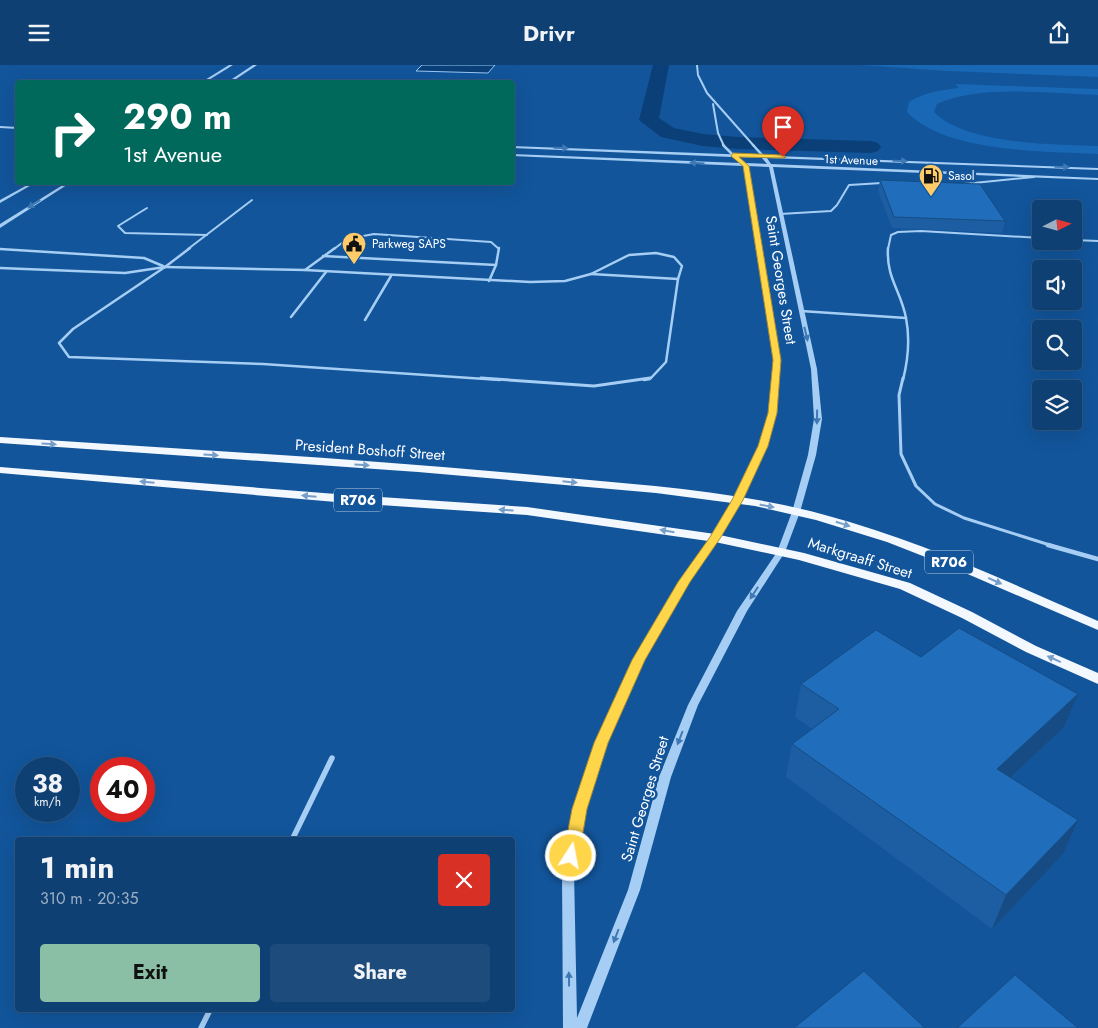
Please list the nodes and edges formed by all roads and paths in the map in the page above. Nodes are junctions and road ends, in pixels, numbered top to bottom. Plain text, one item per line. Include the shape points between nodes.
1 (231, 65) edge
2 (255, 65) edge
3 (697, 65) edge
4 (206, 80) edge
5 (232, 80) edge
6 (713, 103) junction
7 (0, 127) edge
8 (15, 128) edge
9 (515, 147) edge
10 (515, 155) edge
11 (733, 155) junction
12 (764, 156) junction
13 (746, 166) junction
14 (770, 167) junction
15 (1098, 169) edge
16 (1034, 177) junction
17 (1098, 179) edge
18 (885, 183) edge
19 (958, 184) edge
20 (30, 185) edge
21 (65, 185) edge
22 (252, 200) dead end
23 (0, 202) edge
24 (148, 208) dead end
25 (780, 214) junction
26 (0, 226) edge
27 (207, 235) junction
28 (1032, 237) edge
29 (1082, 240) edge
30 (1098, 241) edge
31 (0, 249) edge
32 (323, 256) junction
33 (496, 265) junction
34 (165, 267) junction
35 (0, 268) edge
36 (305, 270) junction
37 (326, 272) junction
38 (591, 274) junction
39 (391, 276) junction
40 (678, 279) junction
41 (490, 281) junction
42 (801, 311) junction
43 (291, 317) dead end
44 (906, 318) junction
45 (365, 321) dead end
46 (0, 441) edge
47 (0, 470) edge
48 (737, 500) junction
49 (796, 512) junction
50 (715, 537) junction
51 (780, 552) junction
52 (1098, 559) edge
53 (1098, 626) edge
54 (1098, 679) edge
55 (332, 758) dead end
56 (293, 837) edge
57 (209, 1012) edge
58 (201, 1028) edge
59 (570, 1028) edge
60 (580, 1028) edge

1 - 4 street
2 - 5 street
3 - 6 street via 701,83
6 - 11 street via 716,129 725,150
6 - 12 street
7 - 8 lane
9 -> 11 street, 1st Avenue
13 -> 10 street, 1st Avenue
11 - 12 street, 1st Avenue
11 - 13 street
12 - 14 street, Saint Georges Street
12 -> 15 street, 1st Avenue
13 - 14 street, 1st Avenue
13 - 48 street, Saint Georges Street via 777,360 773,413 763,446
14 - 16 street, 1st Avenue
14 - 25 street, Saint Georges Street
16 - 17 street, 1st Avenue
16 - 19 lane
18 - 25 lane via 850,185 845,188 838,207 831,211
20 - 23 street
21 -> 26 street
22 - 27 lane
24 - 27 lane via 118,226 125,233
25 - 42 street, Saint Georges Street
27 - 34 lane
28 - 44 lane via 922,231 891,235 887,265
29 - 30 lane
31 - 34 lane via 144,258
32 - 33 lane
32 - 33 lane via 347,239 374,234 491,242 499,248
32 - 36 lane
33 - 41 lane
34 - 35 lane via 125,273
34 - 36 lane
34 - 40 lane via 72,329 59,343 69,357 263,364 594,386 650,379 666,363
36 - 37 lane
37 - 39 lane
37 - 43 lane
38 - 40 lane
38 - 40 lane via 629,255 656,253 674,257 682,266
38 - 41 lane via 565,281
39 - 41 lane
39 - 45 lane
42 - 44 lane
42 -> 49 street, Saint Georges Street via 814,369 818,419
44 - 52 lane via 908,360 899,395 901,454 916,486 935,504 964,518
46 -> 48 main road, President Boshoff Street / R706 via 504,475
50 -> 47 main road, R706 via 527,511
48 -> 49 main road, Markgraaff Street / R706
48 - 50 street, Saint Georges Street
49 - 51 street, Saint Georges Street
49 -> 53 main road, Markgraaff Street / R706 via 819,516 936,556
50 - 51 main road, Markgraaff Street / R706
59 -> 50 street, Saint Georges Street via 568,872 580,809 601,743 638,660
54 -> 51 main road, Markgraaff Street / R706 via 905,586
51 -> 60 street, Saint Georges Street via 742,611 693,705 665,777 634,890
55 - 56 lane
57 - 58 lane

